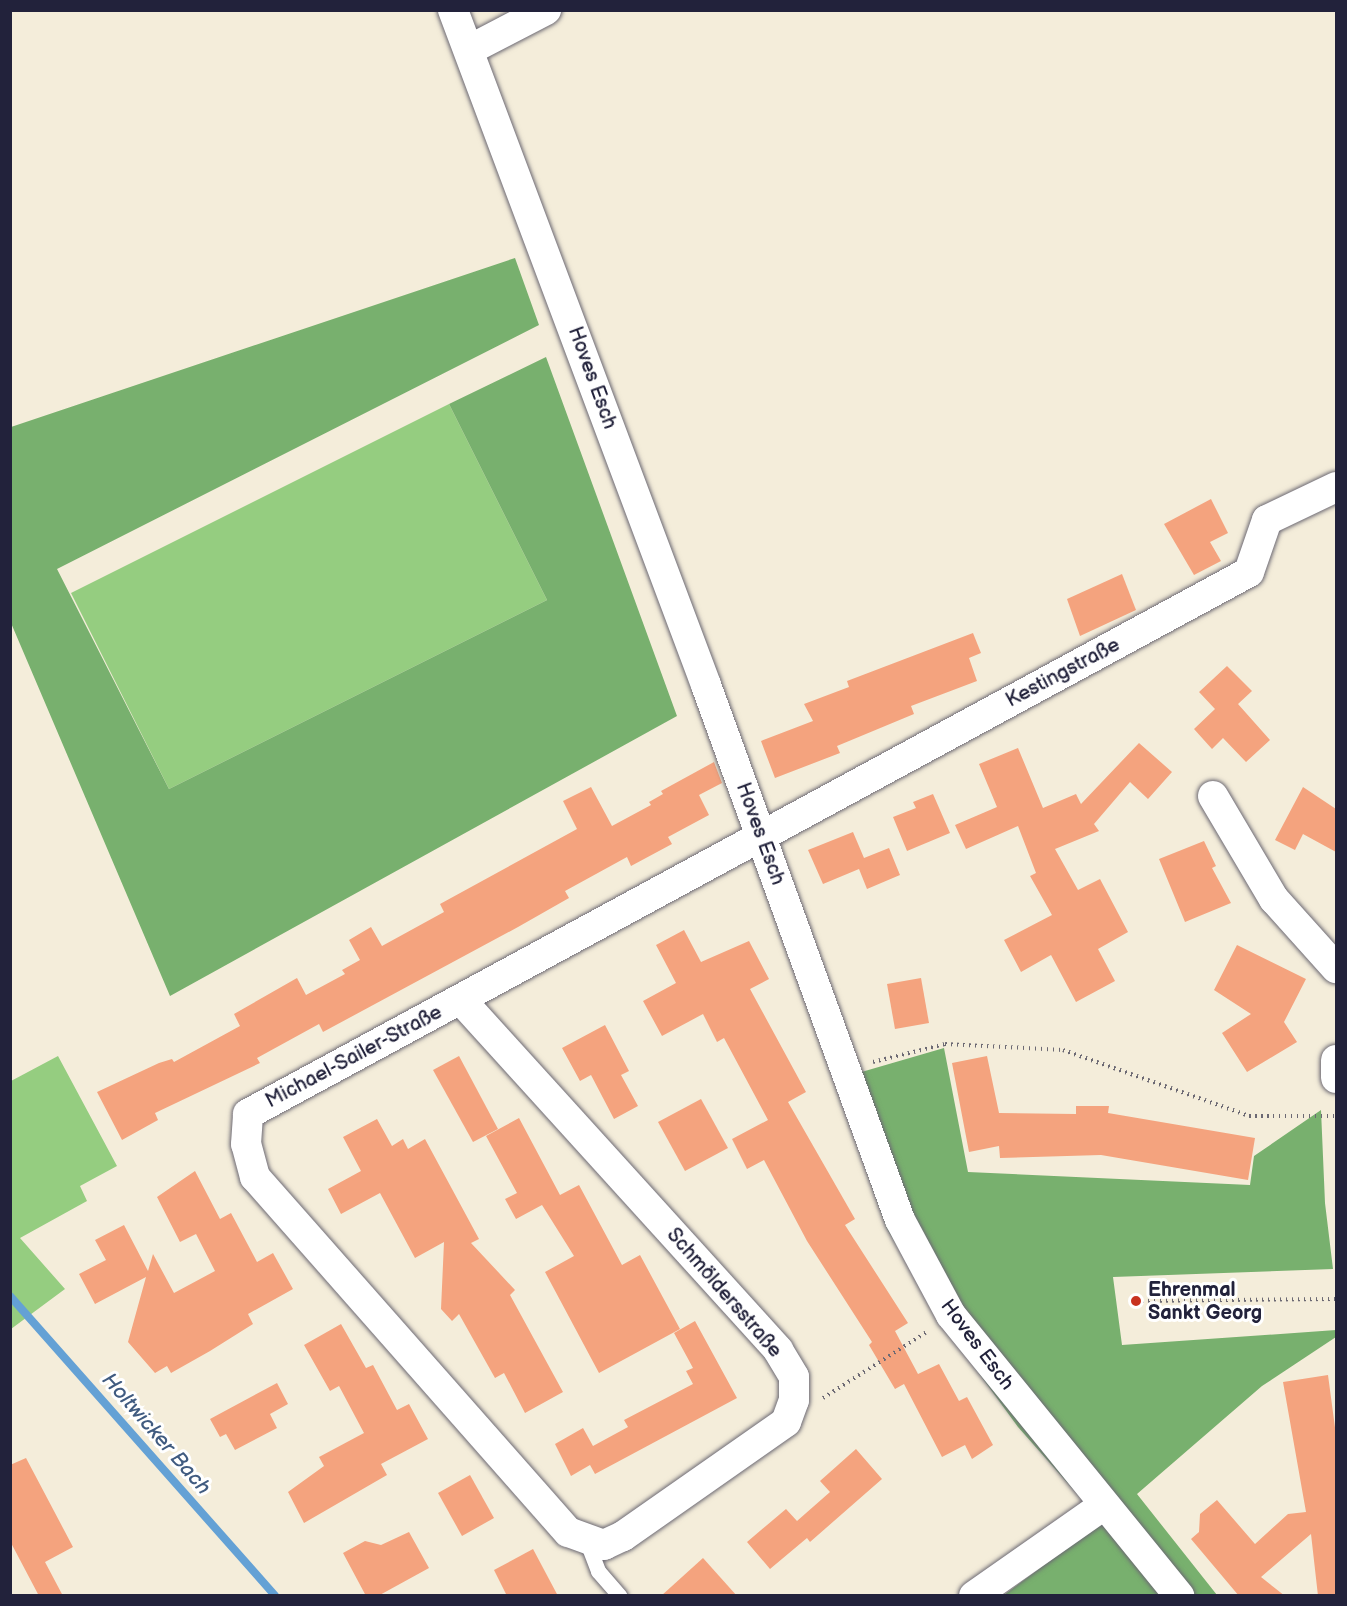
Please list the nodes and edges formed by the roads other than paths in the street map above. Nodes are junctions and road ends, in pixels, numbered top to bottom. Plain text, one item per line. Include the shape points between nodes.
1 (453, 10) edge
2 (546, 10) edge
3 (469, 50) junction
4 (1336, 487) edge
5 (1213, 796) dead end
6 (761, 837) junction
7 (1336, 968) edge
8 (460, 1000) junction
9 (1336, 1060) edge
10 (1336, 1078) edge
11 (1104, 1505) junction
12 (587, 1542) junction
13 (620, 1596) edge
14 (974, 1596) edge
15 (1179, 1596) edge

1 - 3 street, Hoves Esch
2 - 3 street
3 - 6 street, Hoves Esch
4 - 6 street, Kestingstraße via 1267,520 1249,572
5 - 7 street via 1274,899
6 - 8 street, Michael-Sailer-Straße
6 - 11 street, Hoves Esch via 900,1220 951,1315
8 - 12 street, Schmöldersstraße via 778,1350 794,1377 794,1400 786,1422 623,1536 604,1545
8 - 12 street, Michael-Sailer-Straße via 248,1114 246,1144 255,1177 568,1532
9 - 10 street
11 - 14 street
11 - 15 street, Hoves Esch
12 - 13 lane via 598,1571

